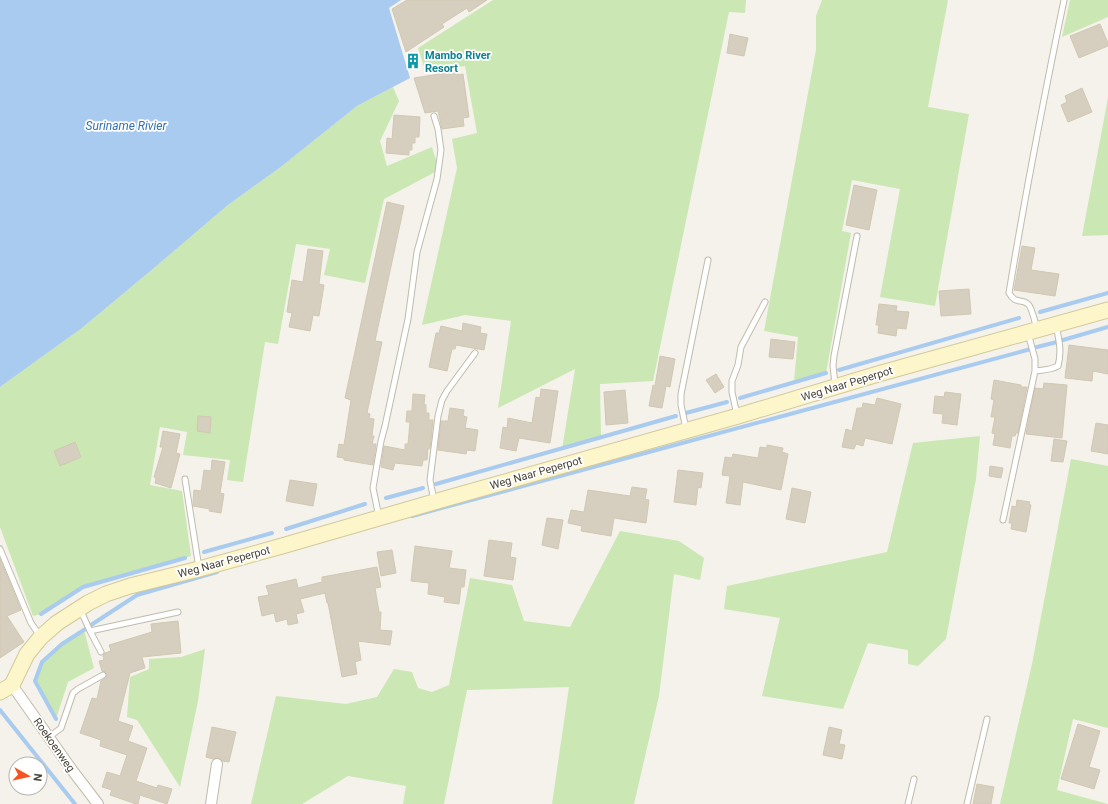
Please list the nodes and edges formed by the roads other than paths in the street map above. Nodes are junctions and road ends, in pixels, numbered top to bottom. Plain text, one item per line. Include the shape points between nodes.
1 (1064, 0) edge
2 (434, 116) dead end
3 (857, 236) dead end
4 (708, 260) dead end
5 (765, 302) dead end
6 (1108, 310) edge
7 (1056, 324) junction
8 (1032, 331) junction
9 (475, 353) dead end
10 (1035, 370) junction
11 (836, 387) junction
12 (738, 416) junction
13 (686, 430) junction
14 (185, 479) dead end
15 (434, 502) junction
16 (379, 518) junction
17 (1003, 520) dead end
18 (0, 549) edge
19 (199, 569) junction
20 (79, 608) junction
21 (178, 612) dead end
22 (90, 631) junction
23 (40, 637) junction
24 (101, 652) dead end
25 (103, 675) dead end
26 (6, 689) edge
27 (987, 719) dead end
28 (49, 738) junction
29 (217, 764) dead end
30 (914, 779) dead end
31 (98, 804) edge
32 (211, 804) edge
33 (908, 804) edge
34 (967, 804) edge

1 - 8 lane via 1009,293 1015,300 1029,306
2 - 16 lane via 441,150 437,179 417,252 408,319 378,456 373,488
3 - 11 lane via 832,366
4 - 13 lane via 681,394
5 - 12 lane via 741,347 732,381
6 - 7 street, Weg Naar Peperpot
7 - 8 street, Weg Naar Peperpot
7 - 10 lane via 1061,350 1058,366
8 - 10 lane
8 - 11 street, Weg Naar Peperpot
9 - 15 lane via 442,400 430,480
10 - 17 lane
11 - 12 street, Weg Naar Peperpot
12 - 13 street, Weg Naar Peperpot
13 - 15 street, Weg Naar Peperpot
14 - 19 lane
15 - 16 street, Weg Naar Peperpot
16 - 19 street, Weg Naar Peperpot
18 - 23 lane via 31,623
19 - 20 street, Weg Naar Peperpot via 130,586 106,594
20 - 22 lane
20 - 23 street, Weg Naar Peperpot
21 - 22 lane
22 - 24 lane
23 - 26 street, Weg Naar Peperpot via 26,654
25 - 28 lane via 74,693 61,728
26 - 28 street, Roekoenweg
27 - 34 lane
28 - 31 street, Roekoenweg
29 - 32 street
30 - 33 lane

